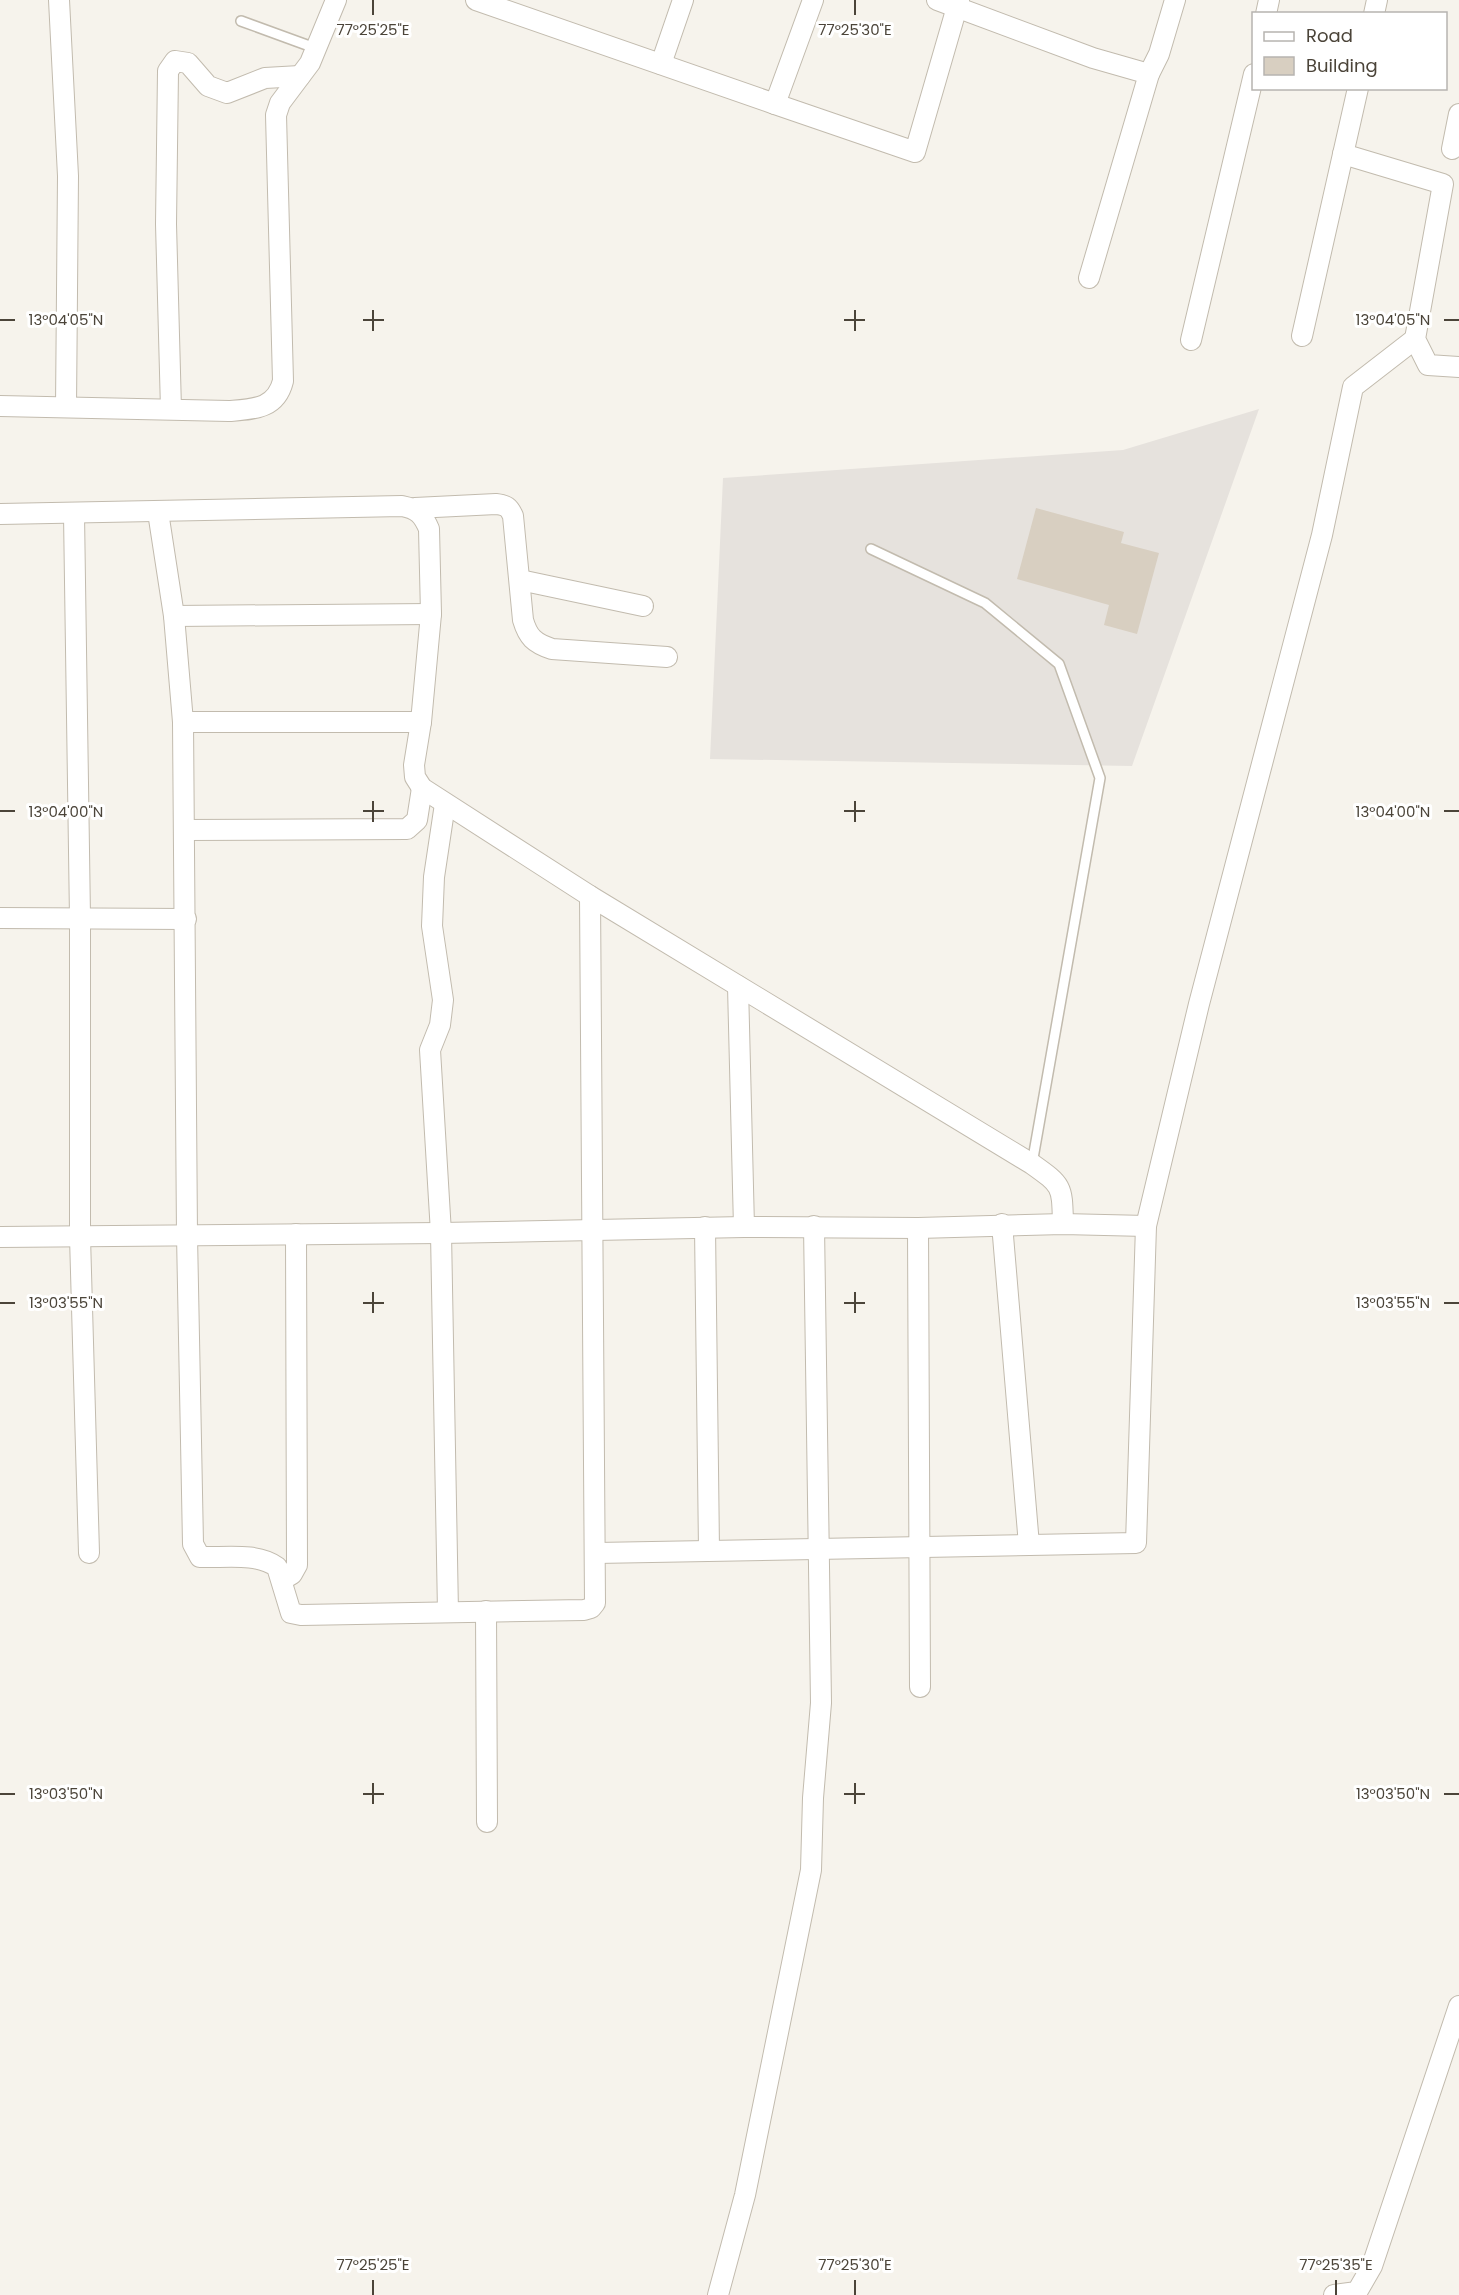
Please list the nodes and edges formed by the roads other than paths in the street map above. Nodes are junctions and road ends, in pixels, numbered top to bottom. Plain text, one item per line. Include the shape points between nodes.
1 (59, 0) edge
2 (336, 0) edge
3 (476, 0) edge
4 (683, 0) edge
5 (813, 0) edge
6 (937, 0) edge
7 (1175, 0) edge
8 (958, 4) edge
9 (241, 21) dead end
10 (315, 48) junction
11 (662, 64) junction
12 (1149, 74) junction
13 (300, 76) junction
14 (1252, 82) edge
15 (1358, 90) edge
16 (774, 104) junction
17 (1459, 114) edge
18 (1452, 149) dead end
19 (1343, 154) junction
20 (1089, 278) dead end
21 (1302, 336) dead end
22 (1414, 339) junction
23 (1191, 340) dead end
24 (1459, 367) edge
25 (0, 406) edge
26 (66, 407) junction
27 (171, 409) junction
28 (415, 508) junction
29 (158, 512) junction
30 (0, 514) edge
31 (74, 514) junction
32 (871, 549) dead end
33 (520, 580) junction
34 (643, 606) dead end
35 (431, 614) junction
36 (174, 616) junction
37 (667, 657) dead end
38 (183, 722) junction
39 (421, 722) junction
40 (422, 788) junction
41 (446, 804) junction
42 (185, 830) junction
43 (590, 896) junction
44 (0, 918) edge
45 (80, 918) junction
46 (186, 919) junction
47 (738, 986) junction
48 (1032, 1164) junction
49 (1002, 1224) junction
50 (1063, 1224) junction
51 (814, 1226) junction
52 (1146, 1226) junction
53 (705, 1227) junction
54 (744, 1227) junction
55 (594, 1228) junction
56 (918, 1228) junction
57 (441, 1233) junction
58 (187, 1234) junction
59 (296, 1234) junction
60 (0, 1237) edge
61 (80, 1237) junction
62 (1029, 1545) junction
63 (919, 1547) junction
64 (817, 1548) junction
65 (709, 1550) junction
66 (89, 1553) dead end
67 (596, 1553) junction
68 (282, 1580) junction
69 (486, 1611) junction
70 (448, 1612) junction
71 (920, 1687) dead end
72 (488, 1822) dead end
73 (1459, 2006) edge
74 (718, 2295) edge
75 (1334, 2295) edge

1 - 26 street via 68,176
2 - 10 street
3 - 11 street
4 - 11 street
5 - 16 street
6 - 8 street
7 - 12 street
8 - 12 street via 1093,58
8 - 16 street via 915,152
9 - 10 lane
10 - 13 street
11 - 16 street
12 - 20 street
13 - 27 street via 276,115 283,381 280,393 260,409
13 - 27 street via 265,78 227,93 208,86 188,63 175,62 168,71 166,224
14 - 23 street
15 - 19 street
17 - 18 street
19 - 21 street
19 - 22 street via 1443,184
22 - 24 street via 1428,364
22 - 52 street via 1353,387 1322,535 1199,1004
25 - 26 street
26 - 27 street
28 - 29 street
28 - 33 street via 506,505 513,516
28 - 35 street via 429,529
29 - 31 street
29 - 36 street
30 - 31 street
31 - 45 street
32 - 48 lane via 985,603 1059,664 1100,778
33 - 34 street
33 - 37 street via 527,635 539,645
35 - 36 street
35 - 39 street
36 - 38 street
38 - 39 street
38 - 42 street
39 - 40 street via 414,765
40 - 41 street
40 - 42 street via 417,820 407,829
41 - 43 street
41 - 57 street via 434,877 432,926 443,1000 440,1025 430,1050
42 - 46 street
43 - 47 street
43 - 55 street
44 - 45 street
45 - 46 street
45 - 61 street
46 - 58 street
47 - 48 street
47 - 54 street
48 - 50 street via 1057,1182 1062,1194
49 - 50 street
49 - 56 street
49 - 62 street
50 - 52 street
51 - 54 street
51 - 56 street
51 - 64 street
52 - 62 street via 1136,1543
53 - 54 street
53 - 55 street
53 - 65 street
55 - 57 street
55 - 67 street
56 - 63 street
57 - 59 street
57 - 70 street
58 - 59 street
58 - 61 street
58 - 68 street via 195,1551 200,1557 261,1558 277,1567
59 - 68 street via 297,1565
60 - 61 street
61 - 66 street
62 - 63 street
63 - 64 street
63 - 71 street
64 - 65 street
64 - 74 street via 821,1703 811,1870 745,2195
65 - 67 street
67 - 69 street via 595,1603 591,1608
68 - 70 street via 287,1608 301,1616
69 - 70 street
69 - 72 street
73 - 75 street via 1372,2266 1357,2292

